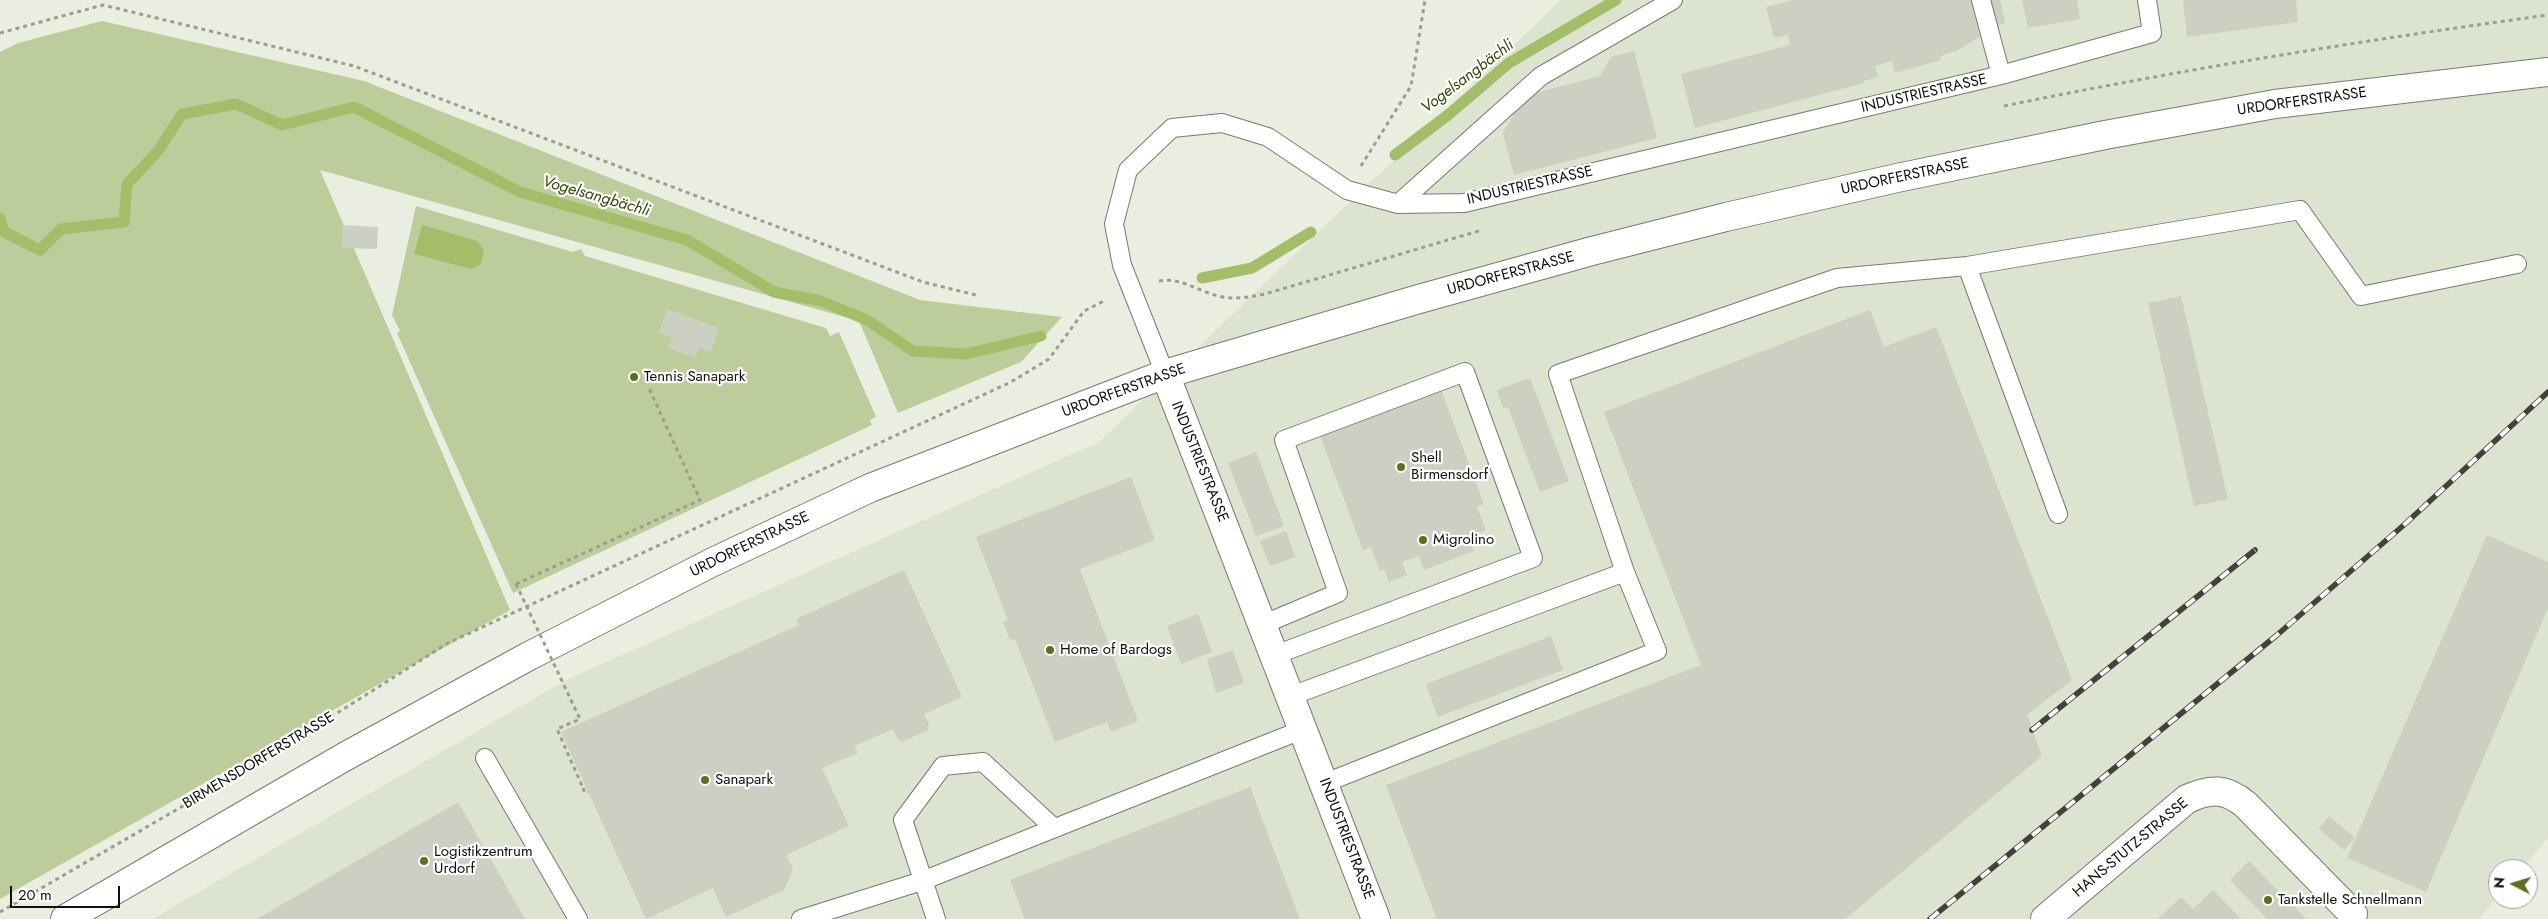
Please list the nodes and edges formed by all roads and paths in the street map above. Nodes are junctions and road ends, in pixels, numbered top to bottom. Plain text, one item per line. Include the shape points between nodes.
1 (1425, 0) edge
2 (1673, 0) edge
3 (1981, 0) edge
4 (2146, 0) edge
5 (2548, 15) edge
6 (0, 33) edge
7 (2548, 72) edge
8 (2001, 75) junction
9 (1995, 108) dead end
10 (1347, 190) junction
11 (1398, 204) junction
12 (1490, 228) dead end
13 (2517, 264) dead end
14 (1967, 266) junction
15 (1157, 281) dead end
16 (976, 295) dead end
17 (1100, 302) dead end
18 (1164, 374) junction
19 (648, 386) dead end
20 (2058, 514) dead end
21 (1625, 572) junction
22 (1264, 624) junction
23 (1274, 654) junction
24 (1291, 696) junction
25 (1304, 729) junction
26 (485, 758) dead end
27 (1325, 784) junction
28 (588, 792) dead end
29 (1054, 828) junction
30 (922, 881) junction
31 (0, 912) edge
32 (2353, 914) dead end
33 (65, 919) edge
34 (578, 919) edge
35 (801, 919) edge
36 (936, 919) edge
37 (1376, 919) edge
38 (2045, 919) edge

1 - 10 path via 1411,86
2 - 11 lane via 1541,76
3 - 8 lane
4 - 8 lane, INDUSTRIESTRASSE via 2152,33
5 - 9 path via 2265,57
6 - 16 path via 103,5 354,66 923,282
7 - 18 main road, URDORFERSTRASSE via 2275,104 1897,178 1592,252
8 - 11 lane, INDUSTRIESTRASSE via 1464,202
10 - 11 lane, INDUSTRIESTRASSE
10 - 18 lane, INDUSTRIESTRASSE via 1268,137 1222,123 1172,128 1128,170 1114,224 1122,265
12 - 15 path via 1265,294 1238,298 1218,296 1167,279
13 - 14 lane via 2362,296 2300,210
14 - 20 lane
14 - 21 lane via 1837,278 1558,374
17 - 31 path, BIRMENSDORFERSTRASSE via 1084,310 1049,359 1012,382 448,644 266,758
18 - 22 main road, INDUSTRIESTRASSE
18 - 33 main road, URDORFERSTRASSE via 870,488 713,562 528,656 346,756
19 - 28 path, bridge via 700,500 516,584 580,719 557,729 585,793
21 - 24 lane
21 - 27 lane via 1657,651
22 - 23 main road, INDUSTRIESTRASSE
22 - 23 lane via 1338,593 1284,440 1465,372 1533,558
23 - 24 main road, INDUSTRIESTRASSE
24 - 25 main road, INDUSTRIESTRASSE
25 - 27 main road, INDUSTRIESTRASSE
25 - 29 lane
26 - 34 lane
27 - 37 main road, INDUSTRIESTRASSE
29 - 30 lane
29 - 30 lane via 982,762 943,766 903,820
30 - 35 lane
30 - 36 lane
32 - 38 main road, HANS-STUTZ-STRASSE via 2246,805 2233,794 2219,791 2203,792 2187,799

